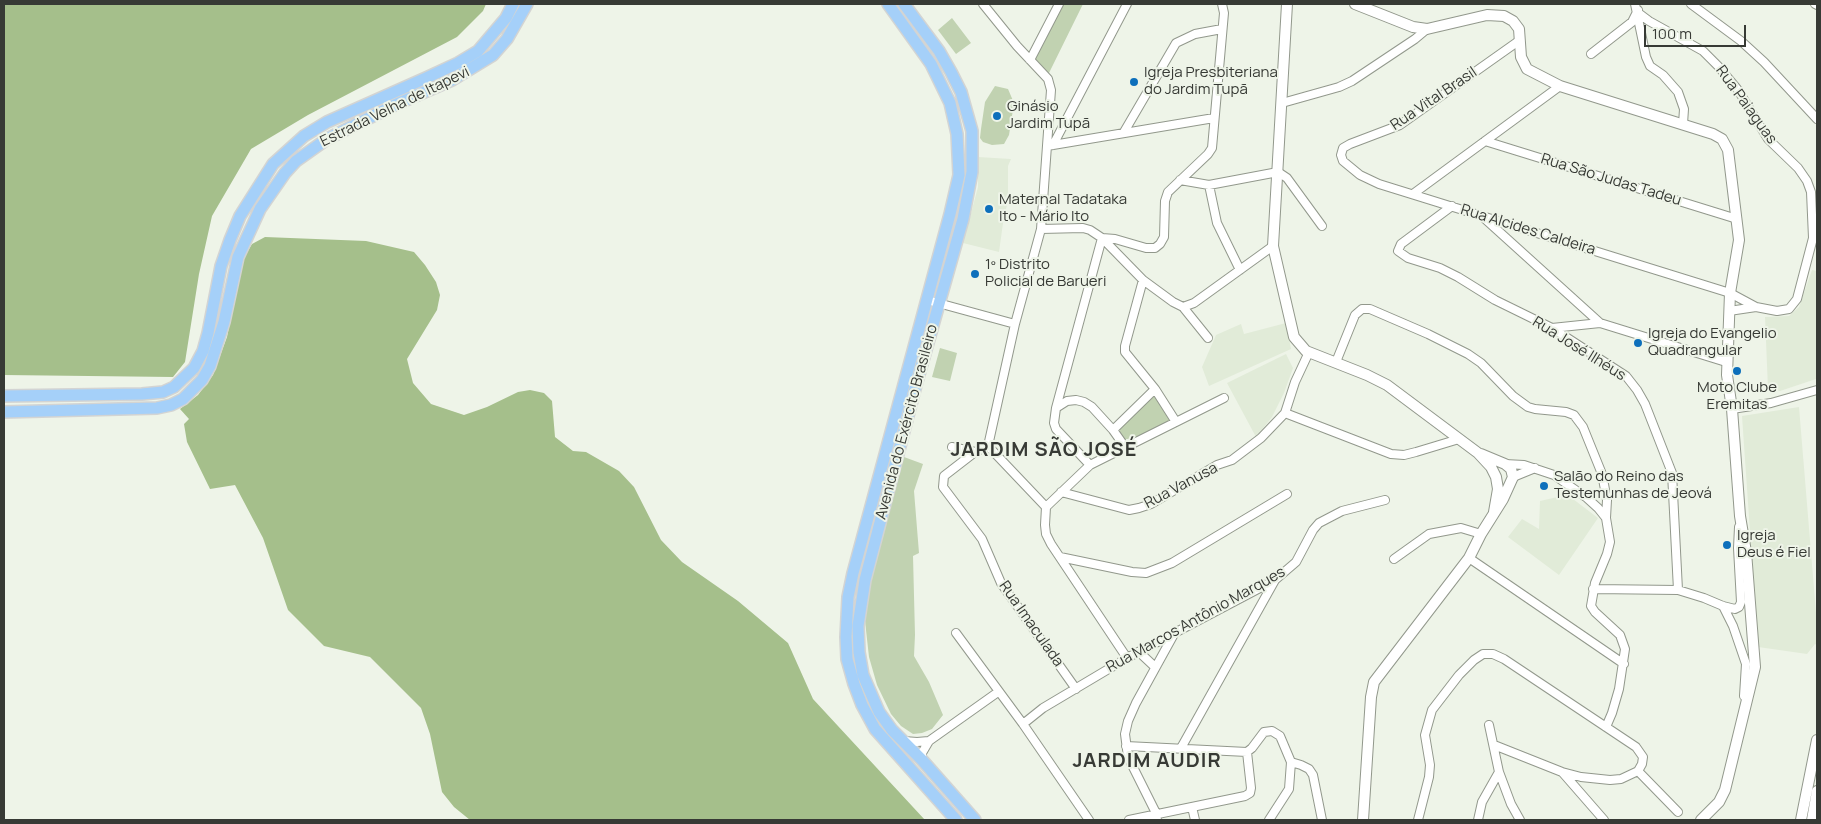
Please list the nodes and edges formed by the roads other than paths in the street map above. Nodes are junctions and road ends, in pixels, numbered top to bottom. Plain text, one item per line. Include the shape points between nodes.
1 (513, 4) edge
2 (527, 4) edge
3 (888, 4) edge
4 (904, 4) edge
5 (983, 4) edge
6 (1059, 4) edge
7 (1127, 4) edge
8 (1222, 4) edge
9 (1288, 4) edge
10 (1355, 4) edge
11 (1691, 4) edge
12 (1637, 6) edge
13 (1222, 28) junction
14 (1427, 29) junction
15 (1520, 40) junction
16 (1590, 54) dead end
17 (1030, 60) junction
18 (1560, 86) junction
19 (1282, 104) junction
20 (1214, 118) junction
21 (1817, 119) edge
22 (1683, 124) junction
23 (1124, 132) junction
24 (1485, 141) junction
25 (1050, 145) junction
26 (1344, 148) joint
27 (1278, 172) junction
28 (1180, 180) junction
29 (1209, 186) junction
30 (1413, 194) junction
31 (1815, 203) edge
32 (1452, 206) junction
33 (1481, 215) junction
34 (1737, 219) junction
35 (1322, 226) dead end
36 (1516, 226) junction
37 (1817, 226) edge
38 (1041, 228) junction
39 (1102, 238) junction
40 (1813, 238) junction
41 (1508, 240) junction
42 (1273, 246) junction
43 (1240, 270) junction
44 (1143, 280) junction
45 (1730, 293) junction
46 (927, 300) junction
47 (940, 304) junction
48 (1184, 307) junction
49 (1756, 307) junction
50 (1729, 311) junction
51 (1600, 323) junction
52 (1015, 324) junction
53 (1552, 328) junction
54 (1208, 338) dead end
55 (1310, 352) junction
56 (1336, 362) junction
57 (1726, 362) junction
58 (1155, 389) junction
59 (1817, 390) edge
60 (4, 396) edge
61 (1224, 398) dead end
62 (1056, 408) junction
63 (1732, 409) junction
64 (4, 412) edge
65 (1285, 413) junction
66 (1176, 422) junction
67 (1113, 430) junction
68 (1459, 439) junction
69 (988, 446) junction
70 (952, 447) dead end
71 (1125, 447) junction
72 (975, 452) junction
73 (1478, 453) junction
74 (1505, 464) junction
75 (1090, 465) junction
76 (1535, 468) junction
77 (1495, 475) junction
78 (1513, 477) junction
79 (1061, 492) junction
80 (1287, 494) dead end
81 (1385, 500) dead end
82 (1046, 507) junction
83 (1494, 512) junction
84 (1740, 516) junction
85 (1606, 518) junction
86 (1481, 534) junction
87 (1060, 557) junction
88 (1469, 558) junction
89 (1394, 559) dead end
90 (1275, 580) junction
91 (1593, 588) junction
92 (1678, 590) junction
93 (1723, 606) junction
94 (956, 633) dead end
95 (1174, 634) junction
96 (1139, 652) junction
97 (1127, 658) junction
98 (1624, 664) junction
99 (1155, 667) junction
100 (1076, 689) junction
101 (998, 692) junction
102 (1746, 708) junction
103 (1023, 724) junction
104 (1489, 725) dead end
105 (1606, 727) junction
106 (875, 729) junction
107 (892, 730) junction
108 (1817, 740) edge
109 (904, 741) junction
110 (929, 741) junction
111 (1494, 745) junction
112 (1126, 746) junction
113 (1181, 748) junction
114 (1247, 752) junction
115 (922, 760) junction
116 (1291, 762) junction
117 (1638, 771) junction
118 (1499, 772) junction
119 (1563, 773) junction
120 (1817, 791) edge
121 (1192, 807) junction
122 (1678, 812) dead end
123 (1157, 817) edge
124 (956, 820) edge
125 (975, 820) edge
126 (1089, 820) edge
127 (1129, 820) edge
128 (1195, 820) edge
129 (1269, 820) edge
130 (1322, 820) edge
131 (1363, 820) edge
132 (1418, 820) edge
133 (1478, 820) edge
134 (1520, 820) edge
135 (1604, 820) edge
136 (1702, 820) edge
137 (1801, 820) edge
138 (1812, 820) edge

1 - 60 main road, Estrada Velha de Itapevi via 506,18 478,51 327,122 304,136 273,164 240,216 230,240 221,266 203,351 194,368 174,387 163,392 142,394
2 - 64 main road, Estrada Velha de Itapevi via 507,39 493,55 452,80 326,139 285,173 260,209 238,257 224,322 210,366 183,400 157,408
3 - 46 main road, Avenida do Exército Brasileiro via 939,79 950,103 957,134 959,175
4 - 47 main road, Avenida do Exército Brasileiro via 951,72 961,92 972,131 970,191
5 - 17 street
6 - 17 street
7 - 25 street
8 - 13 street
9 - 19 main road
10 - 14 main road via 1413,27
11 - 21 street via 1753,51
12 - 16 street via 1632,22
12 - 22 street via 1646,57 1650,66 1678,92 1684,109
12 - 31 street, Rua Paiaguas via 1649,21 1703,52 1718,66 1738,90 1768,139 1807,180
13 - 20 street
13 - 23 street via 1195,34 1176,43
14 - 15 main road via 1496,15 1512,21 1519,29
14 - 19 street via 1352,81
15 - 18 main road via 1521,56 1527,69
15 - 26 street, Rua Vital Brasil via 1400,125
17 - 25 street via 1050,84
18 - 22 main road
18 - 24 street
19 - 27 main road
20 - 23 street
20 - 28 street via 1212,148
22 - 34 main road via 1713,134 1725,144
23 - 25 street
24 - 30 street
24 - 34 street, Rua São Judas Tadeu
25 - 38 street
26 - 30 street, Rua Alcides Caldeira via 1343,161 1360,175
27 - 29 street
27 - 35 street via 1287,178
27 - 42 main road
28 - 29 street
28 - 39 street via 1168,192 1164,237 1155,248
29 - 43 street via 1217,223
30 - 32 street, Rua Alcides Caldeira
31 - 40 street, Rua Paiaguas
32 - 33 street, Rua Alcides Caldeira
32 - 53 street, Rua José Ilhéus via 1401,244 1398,251 1401,255 1440,268 1494,300
33 - 36 street, Rua Alcides Caldeira
33 - 41 street
34 - 45 main road via 1738,240
36 - 41 street via 1507,234
36 - 45 street, Rua Alcides Caldeira
37 - 40 street
38 - 39 street via 1083,228
38 - 52 street
39 - 44 street
39 - 62 street
40 - 49 street, Rua Paiaguas via 1794,305 1784,311
41 - 51 street
42 - 43 street
42 - 55 main road via 1292,333 1298,343
43 - 48 street
44 - 48 street
44 - 58 street via 1125,352
45 - 49 street, Rua Paiaguas
45 - 50 main road
46 - 47 street
46 - 106 main road, Avenida do Exército Brasileiro via 848,597 848,659 862,705
47 - 52 street
47 - 107 main road, Avenida do Exército Brasileiro via 861,602 859,643 863,675 879,712
48 - 54 street
49 - 50 street, Rua Paiaguas
50 - 57 main road
51 - 53 street
51 - 57 street
52 - 69 street
53 - 92 street, Rua José Ilhéus via 1626,376 1645,404 1672,473
55 - 56 main road
55 - 65 street via 1295,382
56 - 68 main road via 1387,385
56 - 85 street via 1355,315 1362,309 1370,309 1468,354 1528,407 1574,415 1583,427 1602,474 1607,500
57 - 63 main road
58 - 66 street
58 - 67 street
59 - 63 street
61 - 66 street
62 - 67 street via 1067,401 1084,402
62 - 75 street via 1056,429
63 - 84 main road
65 - 68 street via 1391,454 1416,452
65 - 79 street, Rua Vanusa via 1261,438 1232,460 1217,465 1151,504 1129,510
66 - 71 street
67 - 71 street
68 - 73 main road
69 - 72 street, Rua Imaculada
69 - 82 street
70 - 72 street
71 - 75 street
72 - 100 street, Rua Imaculada via 944,476 943,487 982,539 1000,584
73 - 74 main road
73 - 77 main road
74 - 76 street
74 - 77 main road
74 - 78 main road
75 - 79 street
76 - 78 street
76 - 85 street via 1573,487
77 - 78 main road via 1504,480
77 - 83 main road via 1498,489
78 - 83 main road
79 - 82 street
80 - 87 street via 1172,563 1146,573
81 - 90 street, Rua Marcos Antônio Marques via 1342,511 1319,523 1296,562
82 - 87 street via 1046,534
83 - 86 main road
84 - 93 street via 1740,606 1735,609
84 - 102 main road via 1755,666
85 - 91 street via 1610,542
86 - 88 main road
86 - 89 street via 1461,528 1429,534
87 - 97 street
88 - 98 street
88 - 131 main road via 1374,682
90 - 95 street, Rua Marcos Antônio Marques
90 - 113 street
91 - 92 street
91 - 98 street via 1591,606 1620,635 1625,649
92 - 93 street
93 - 102 street via 1746,664
94 - 101 street
95 - 96 street, Rua Marcos Antônio Marques
95 - 99 street
96 - 97 street, Rua Marcos Antônio Marques
96 - 99 street
97 - 100 street, Rua Marcos Antônio Marques
98 - 105 street via 1615,705
99 - 112 street via 1128,721
100 - 103 street, Rua Marcos Antônio Marques
101 - 103 street
101 - 110 street
102 - 136 main road via 1725,790 1719,802
103 - 126 street
104 - 111 street
105 - 117 street via 1636,747 1642,757
105 - 132 street via 1504,659 1483,654 1459,675 1432,710 1425,735 1429,777
106 - 107 main road
106 - 124 main road, Avenida do Exército Brasileiro
107 - 109 main road, Avenida do Exército Brasileiro
108 - 137 main road
109 - 110 street
109 - 115 main road, Avenida do Exército Brasileiro
110 - 115 street
111 - 118 street
111 - 119 street
112 - 113 street
112 - 123 street via 1128,757
113 - 114 street
114 - 116 street via 1264,732 1272,731 1280,736
114 - 121 street via 1250,793
115 - 125 main road, Avenida do Exército Brasileiro
116 - 129 street via 1289,789
116 - 130 street via 1309,769 1313,775
117 - 119 street via 1610,780
117 - 122 street
118 - 133 street via 1482,802
118 - 134 street
119 - 135 street
120 - 138 main road
121 - 123 street
121 - 128 street
123 - 127 street

